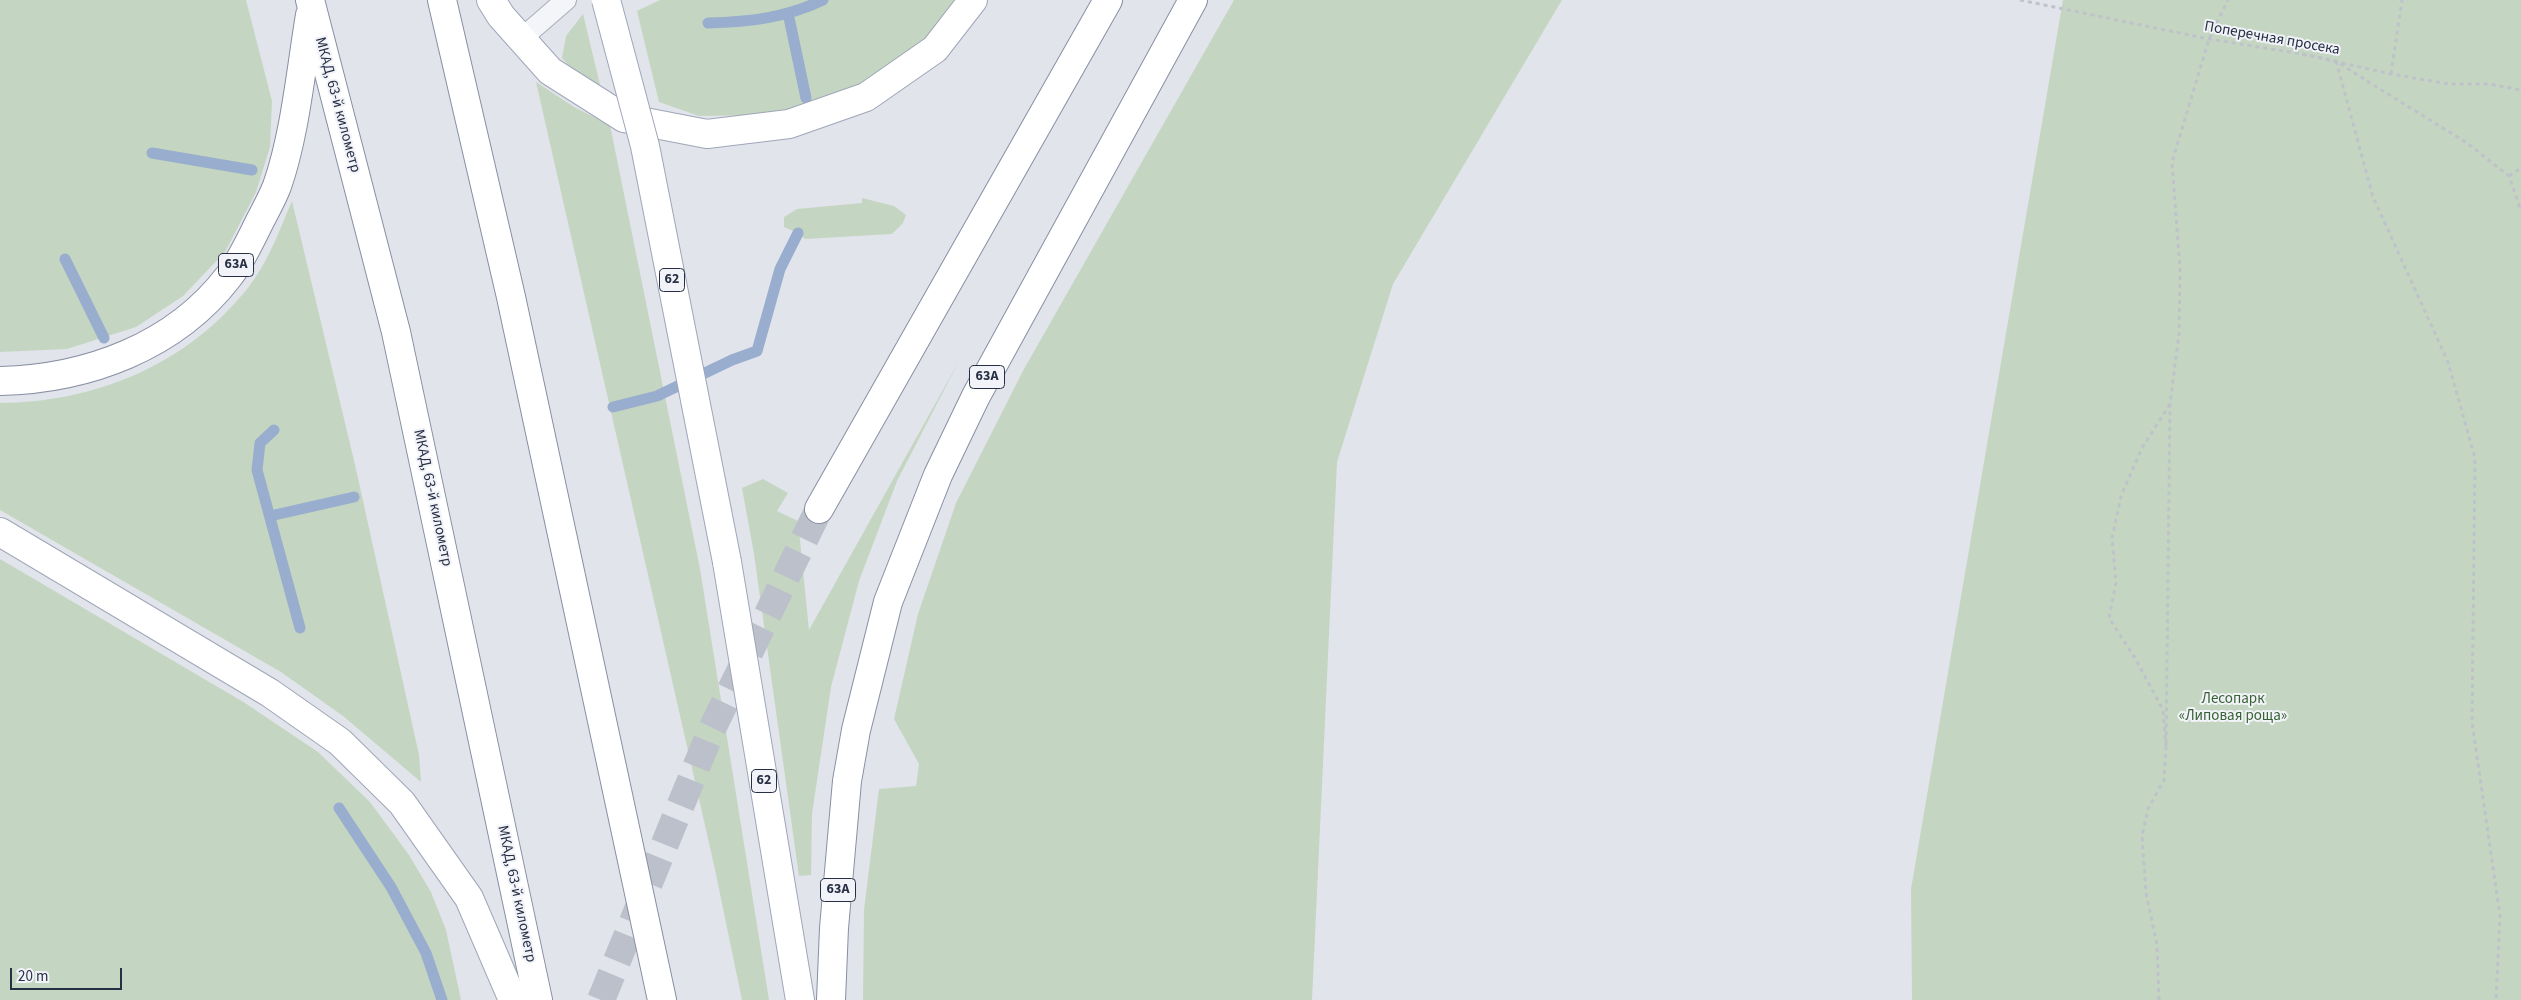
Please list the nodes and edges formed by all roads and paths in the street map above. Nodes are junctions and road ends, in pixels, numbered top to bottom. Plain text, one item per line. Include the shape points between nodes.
1 (442, 0) edge
2 (491, 0) edge
3 (566, 0) edge
4 (606, 0) edge
5 (973, 0) edge
6 (1108, 0) edge
7 (1193, 0) edge
8 (2020, 0) edge
9 (2228, 0) edge
10 (2402, 0) edge
11 (311, 2) edge
12 (521, 38) junction
13 (2209, 39) junction
14 (2336, 61) junction
15 (2391, 74) junction
16 (2521, 90) edge
17 (2521, 168) edge
18 (2509, 176) junction
19 (2521, 211) edge
20 (0, 382) edge
21 (2170, 404) junction
22 (819, 509) tunnel mouth
23 (0, 532) edge
24 (2166, 747) junction
25 (513, 1000) edge
26 (538, 1000) edge
27 (662, 1000) edge
28 (800, 1000) edge
29 (831, 1000) edge
30 (2159, 1000) edge
31 (2496, 1000) edge

1 - 27 main road via 511,297
2 - 12 main road
3 - 12 lane
4 - 28 main road, 62, bridge via 645,146 727,562
5 - 12 main road via 935,49 866,97 789,124 707,134 624,118 550,71
6 - 22 main road
7 - 29 main road, 63A via 976,396 938,475 888,602 856,730 848,781 834,928
8 - 13 path, Поперечная просека
9 - 13 path
10 - 15 path
11 - 20 main road, 63A via 294,115 277,186 230,275 208,301 167,334 127,356 87,369
11 - 26 main road, МКАД, 63-й километр via 396,332
13 - 14 path, Поперечная просека, bridge
13 - 21 path via 2172,162 2180,269 2178,334
14 - 15 path, Поперечная просека
14 - 18 path, bridge via 2467,143
14 - 31 path via 2373,197 2448,362 2475,458 2472,722 2500,916
15 - 16 path, Поперечная просека via 2449,84 2489,84
17 - 18 path
18 - 19 path
21 - 24 path
21 - 24 path via 2142,448 2121,496 2112,538 2116,583 2109,618 2163,710
23 - 25 main road via 270,692 340,742 402,803 468,898
24 - 30 path via 2164,780 2148,809 2142,836 2146,893 2157,945

